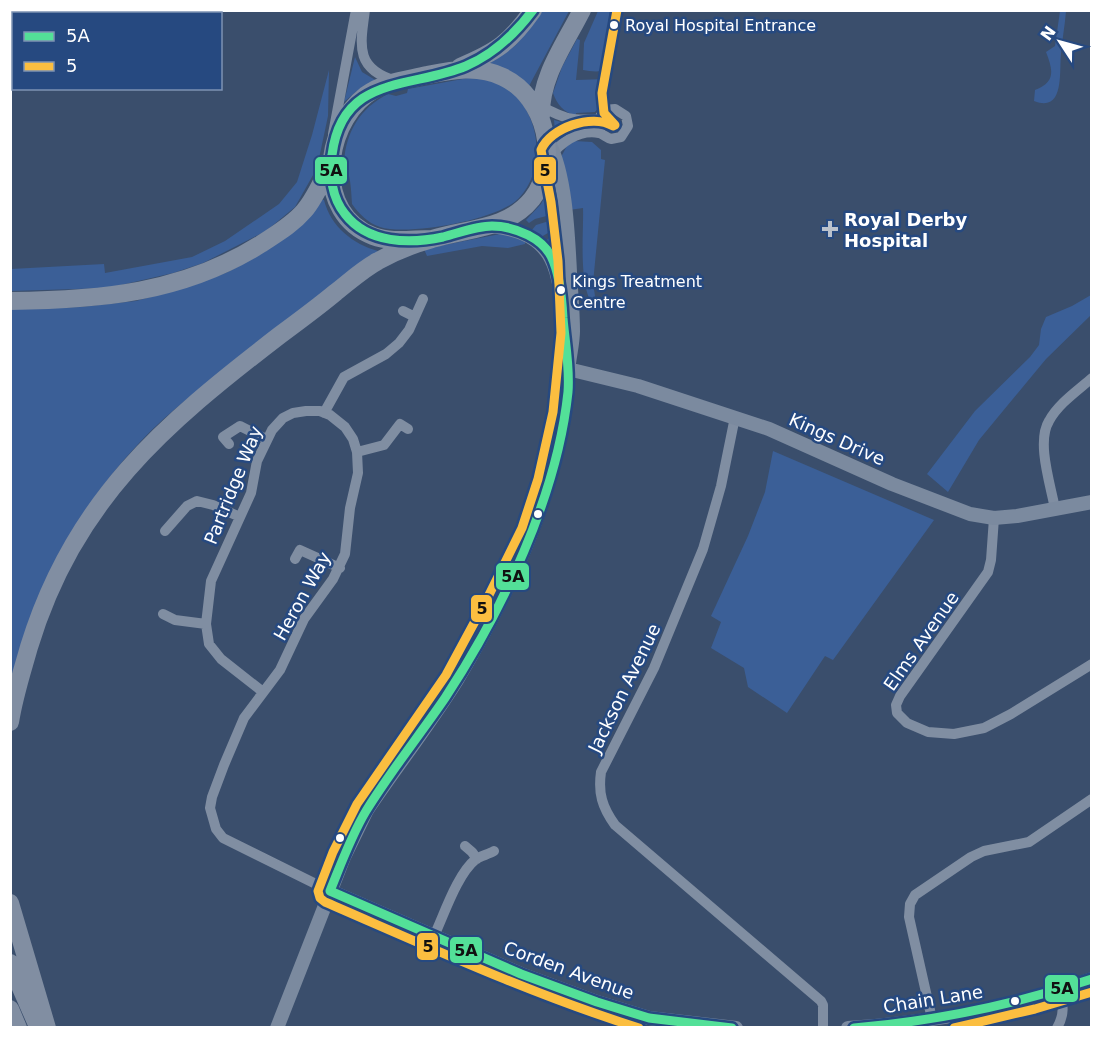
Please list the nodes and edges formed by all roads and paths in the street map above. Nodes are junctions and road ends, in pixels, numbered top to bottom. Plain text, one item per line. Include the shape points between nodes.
1 (356, 10) edge
2 (366, 10) edge
3 (533, 10) edge
4 (582, 10) edge
5 (456, 69) junction
6 (399, 82) junction
7 (539, 109) junction
8 (599, 119) junction
9 (601, 133) junction
10 (332, 155) junction
11 (549, 157) junction
12 (489, 226) junction
13 (431, 239) junction
14 (423, 299) dead end
15 (10, 301) edge
16 (403, 311) dead end
17 (415, 317) junction
18 (568, 369) junction
19 (1092, 378) edge
20 (324, 413) junction
21 (735, 417) junction
22 (408, 429) dead end
23 (266, 439) junction
24 (229, 444) dead end
25 (357, 452) junction
26 (1092, 502) edge
27 (1055, 509) junction
28 (240, 517) junction
29 (994, 518) junction
30 (165, 531) dead end
31 (295, 559) dead end
32 (340, 568) junction
33 (164, 614) dead end
34 (206, 624) junction
35 (1092, 664) edge
36 (263, 692) junction
37 (10, 722) edge
38 (1092, 799) edge
39 (465, 846) dead end
40 (494, 851) dead end
41 (477, 859) junction
42 (330, 891) junction
43 (10, 903) edge
44 (434, 936) junction
45 (10, 963) edge
46 (1092, 979) edge
47 (1060, 990) junction
48 (10, 1010) edge
49 (932, 1019) junction
50 (18, 1028) edge
51 (38, 1028) edge
52 (47, 1028) edge
53 (277, 1028) edge
54 (736, 1028) edge
55 (823, 1028) edge
56 (848, 1028) edge
57 (1057, 1028) edge

1 - 10 street via 333,129
2 - 6 street via 362,55 373,70
3 - 5 highway via 503,45
4 - 7 highway via 548,76
5 - 6 highway
5 - 7 highway via 502,76 520,87
6 - 10 highway via 375,90 354,106 343,122
7 - 8 street via 578,121
7 - 11 highway
8 - 9 street
8 - 9 street via 605,111 615,109 628,121 621,137 611,139
9 - 11 street via 576,135
10 - 13 highway via 332,180 340,208 357,227 381,239
10 - 15 highway via 313,200 299,217 250,251 221,265 131,294
11 - 12 highway via 531,200 518,212
11 - 18 main road via 563,200 569,255 573,333
12 - 13 highway
12 - 18 main road via 524,233 550,254
13 - 37 highway via 384,258 356,277 184,412 119,478 91,516 49,590 13,700
14 - 17 street
16 - 17 street
17 - 20 street via 394,348 342,378
18 - 21 main road, Kings Drive
18 - 42 main road via 565,414 550,482 520,562 456,681 367,810
19 - 27 street via 1052,416 1044,431
20 - 23 street, Partridge Way via 306,411 290,415
20 - 25 street, Heron Way via 345,427
21 - 29 main road, Kings Drive via 954,509
21 - 55 street, Jackson Avenue via 703,549 654,668 601,772 599,786 606,813 615,825 821,1001
22 - 25 street via 400,424 384,445
23 - 24 street via 238,427 223,437
23 - 28 street, Partridge Way via 257,461 253,490
25 - 32 street, Heron Way via 358,477
26 - 27 main road, Kings Drive
27 - 29 main road, Kings Drive
28 - 30 street via 197,501 189,504
28 - 34 street, Partridge Way via 211,581
29 - 35 street, Elms Avenue via 988,572 900,696 897,713 907,723 928,732 954,734 984,728
31 - 32 street via 300,549
32 - 36 street, Heron Way via 304,619 287,657
33 - 34 street via 175,620
34 - 36 street, Partridge Way via 215,654
36 - 42 street, Heron Way via 244,718 210,802 216,829 223,838
38 - 49 street via 1029,842 971,857 915,895 909,916
39 - 41 street
40 - 41 street
41 - 44 street via 455,889
42 - 44 main road, Corden Avenue
42 - 53 main road
43 - 52 highway
44 - 54 main road, Corden Avenue via 521,974 638,1015
45 - 51 highway
46 - 47 main road, Chain Lane
47 - 49 main road, Chain Lane
47 - 57 street via 1064,1008
48 - 50 highway
49 - 56 main road, Chain Lane

